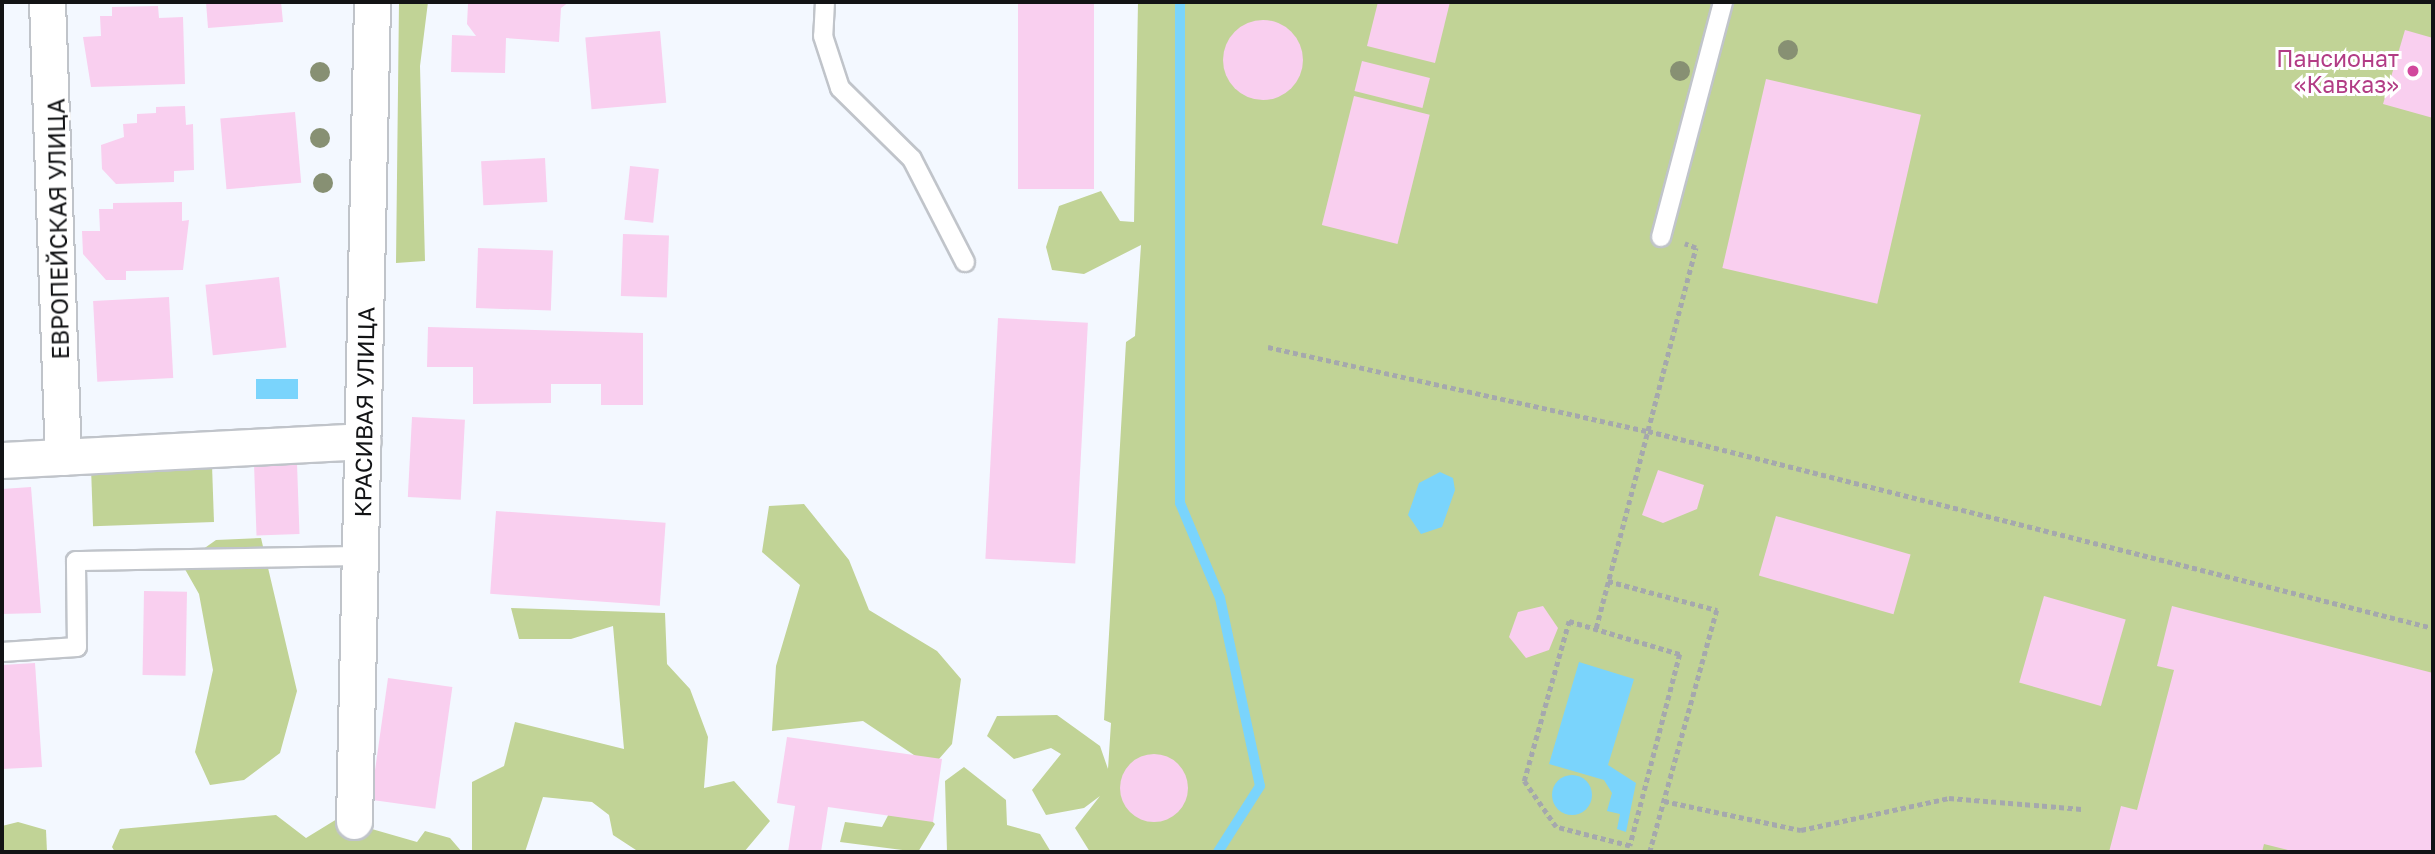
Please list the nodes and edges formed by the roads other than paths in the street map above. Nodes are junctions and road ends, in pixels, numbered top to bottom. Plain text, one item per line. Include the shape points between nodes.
1 (47, 2) edge
2 (372, 2) edge
3 (825, 2) edge
4 (1723, 2) edge
5 (1661, 237) road end
6 (965, 262) dead end
7 (363, 441) junction
8 (63, 457) junction
9 (2, 460) edge
10 (361, 556) junction
11 (2, 652) edge
12 (354, 821) dead end

1 - 8 street, ЕВРОПЕЙСКАЯ УЛИЦА
2 - 7 street, КРАСИВАЯ УЛИЦА
3 - 6 lane via 823,36 839,88 912,159
4 - 5 lane
7 - 8 street
7 - 10 street, КРАСИВАЯ УЛИЦА
8 - 9 street
10 - 11 lane via 76,561 77,646
10 - 12 street, КРАСИВАЯ УЛИЦА

